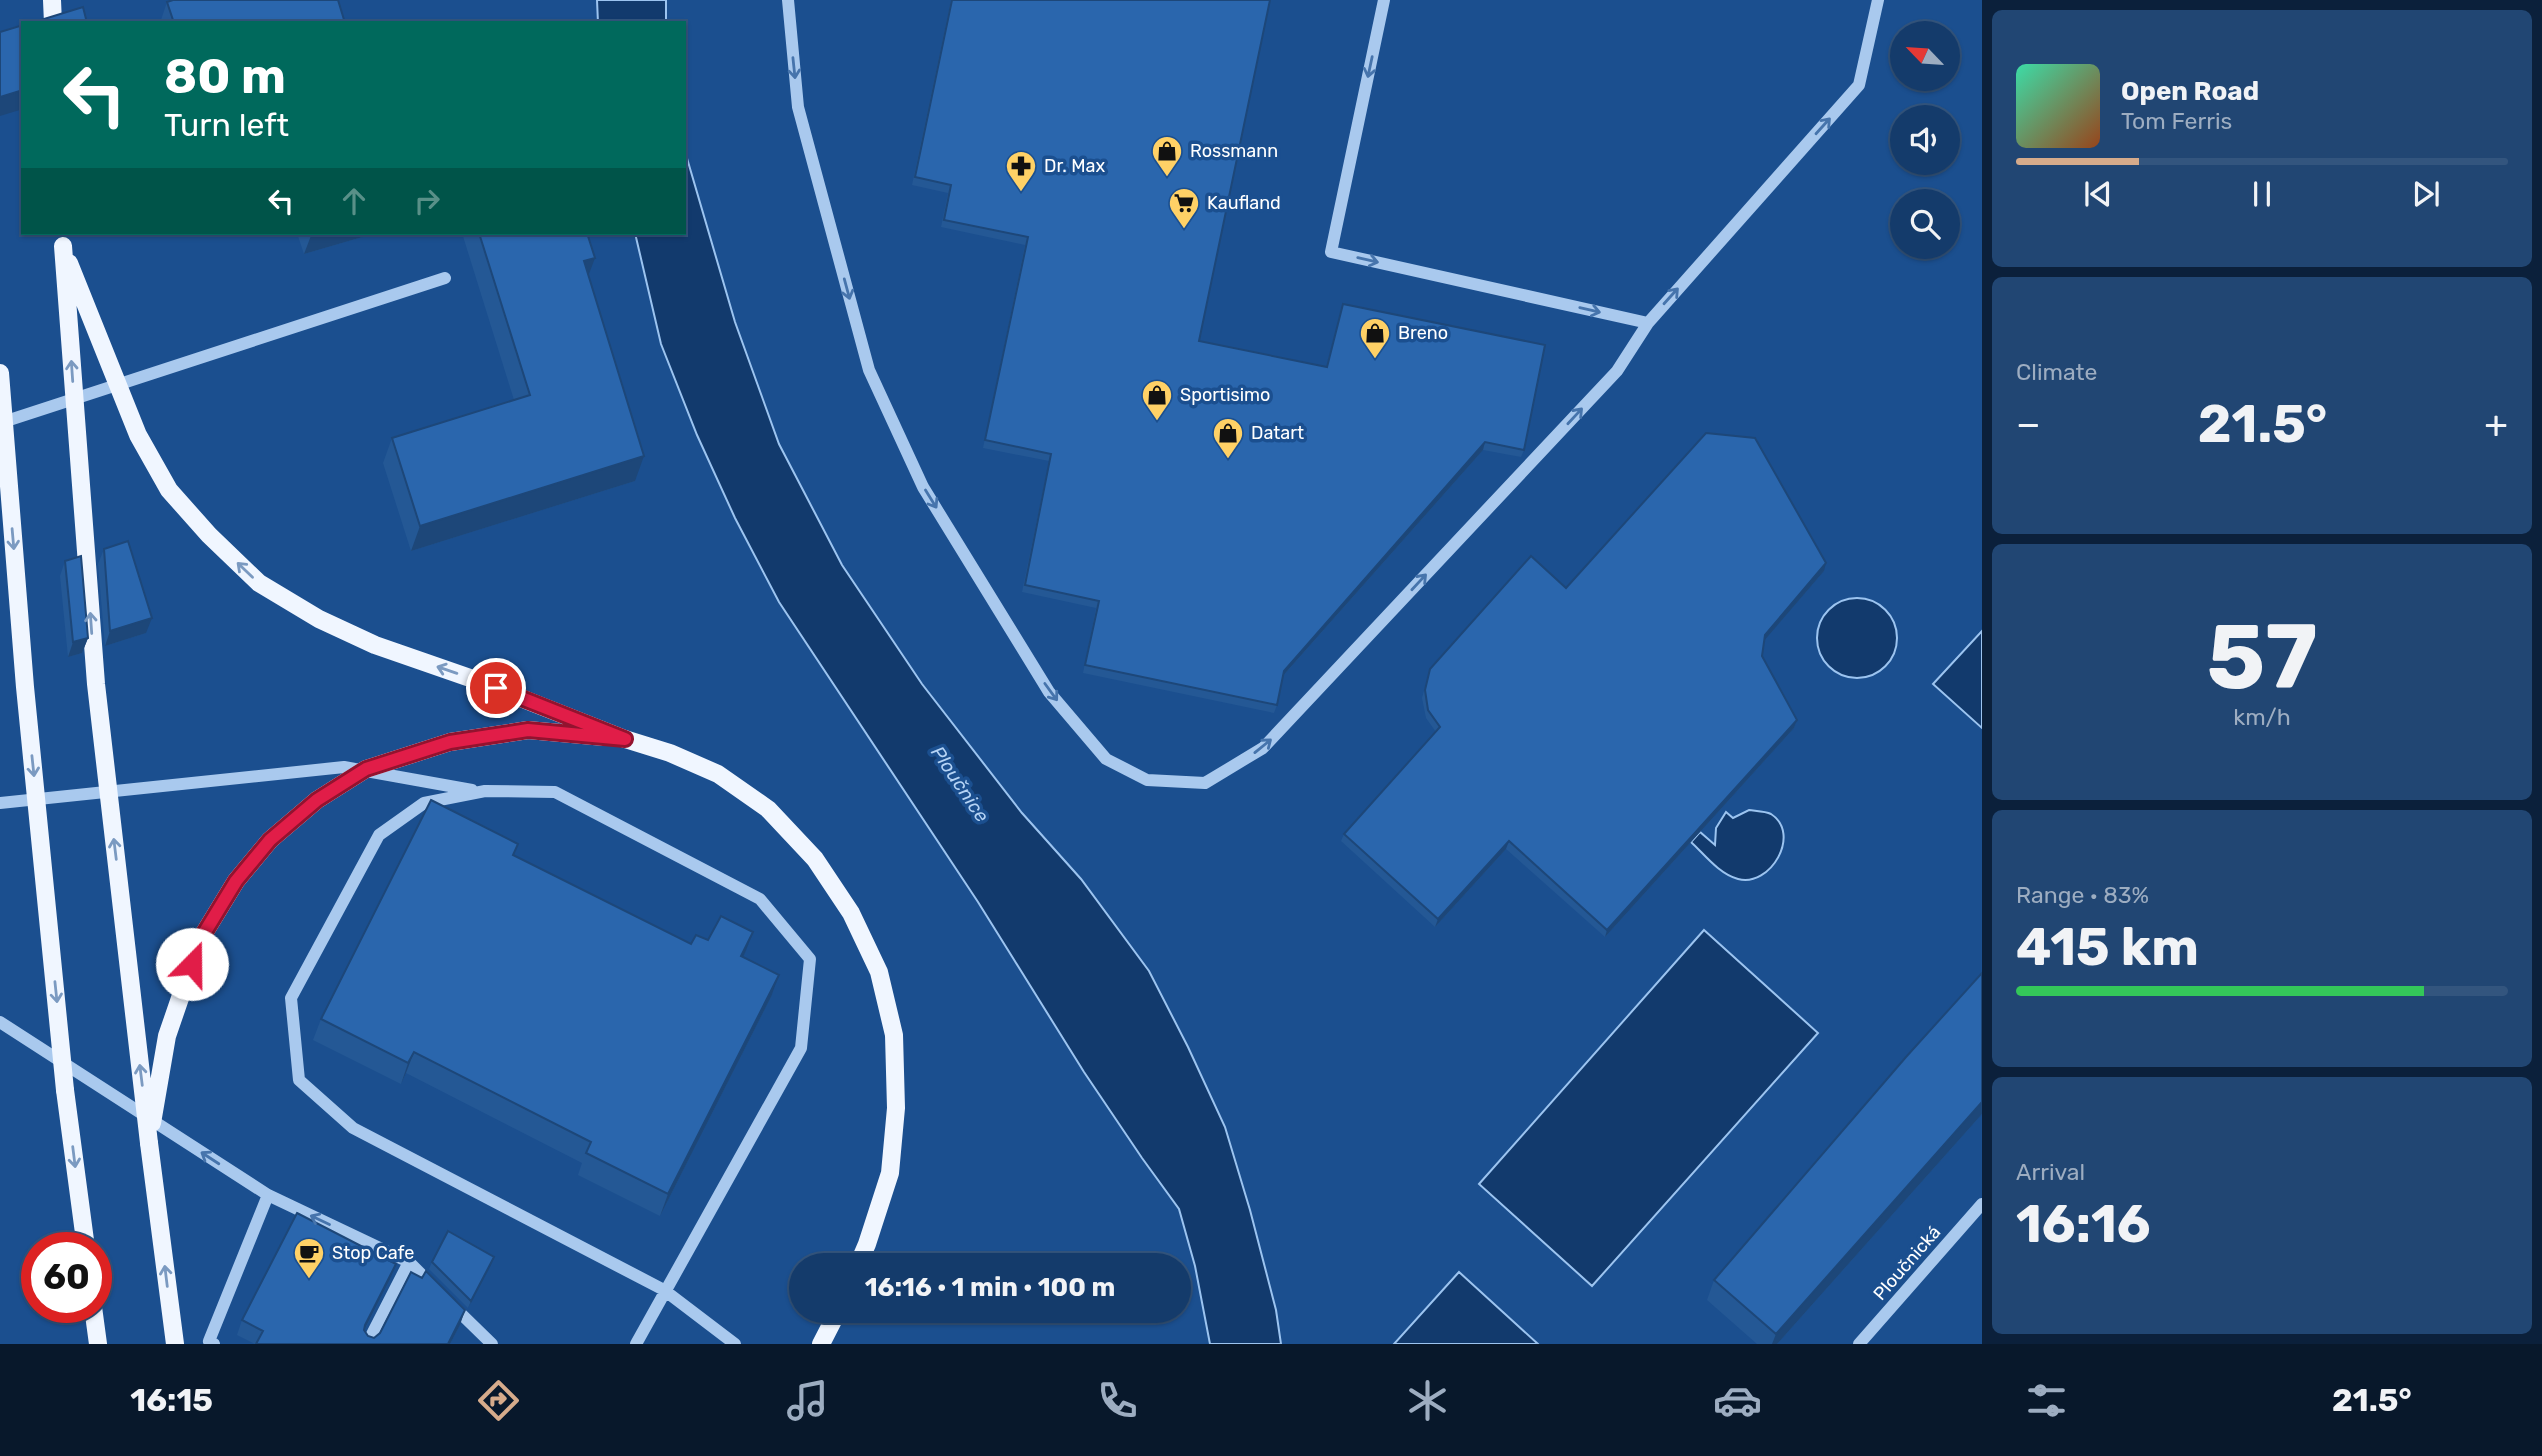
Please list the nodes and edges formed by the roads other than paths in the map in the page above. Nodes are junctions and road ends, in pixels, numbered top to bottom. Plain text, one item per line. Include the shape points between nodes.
1 (52, 0) edge
2 (788, 0) edge
3 (1384, 0) edge
4 (1878, 0) edge
5 (53, 21) edge
6 (62, 239) edge
7 (445, 278) dead end
8 (1648, 323) junction
9 (0, 373) edge
10 (118, 384) junction
11 (0, 423) edge
12 (625, 739) junction
13 (481, 792) junction
14 (0, 803) edge
15 (0, 1022) edge
16 (149, 1143) junction
17 (268, 1195) junction
18 (1982, 1204) edge
19 (84, 1232) edge
20 (863, 1253) edge
21 (409, 1262) junction
22 (664, 1290) junction
23 (95, 1323) edge
24 (832, 1323) edge
25 (210, 1343) edge
26 (98, 1344) edge
27 (175, 1344) edge
28 (367, 1344) edge
29 (492, 1344) edge
30 (636, 1344) edge
31 (735, 1344) edge
32 (821, 1344) edge
33 (1859, 1344) edge

1 - 5 main road
2 -> 8 street via 798,107 869,370 923,487 1049,692 1106,759 1147,780 1205,783 1263,748 1617,371
3 -> 8 street via 1331,252
8 -> 4 street via 1859,85
6 - 10 main road, bridge
16 -> 6 main road, bridge via 96,684
7 - 10 street
9 -> 19 main road, bridge via 31,742 65,1090
10 - 11 street
12 -> 10 main road, bridge via 375,645 319,620 259,583 169,490 138,435
12 - 16 main road, bridge via 528,730 450,742 366,769 317,800 270,840 236,881 200,940 167,1036
12 - 20 main road via 670,752 718,774 768,809 815,859 851,913 879,972 894,1035 896,1108 890,1173
13 - 14 street via 344,767
13 - 22 street via 555,792 760,899 810,959 801,1048
13 - 22 street via 424,803 379,835 291,998 299,1080 353,1128
17 -> 15 street
27 -> 16 main road
21 -> 17 street
17 - 25 street
18 - 33 street, Ploučnická
21 - 28 street
21 - 29 street
22 - 30 street
22 - 31 street
23 - 26 main road
24 - 32 main road

